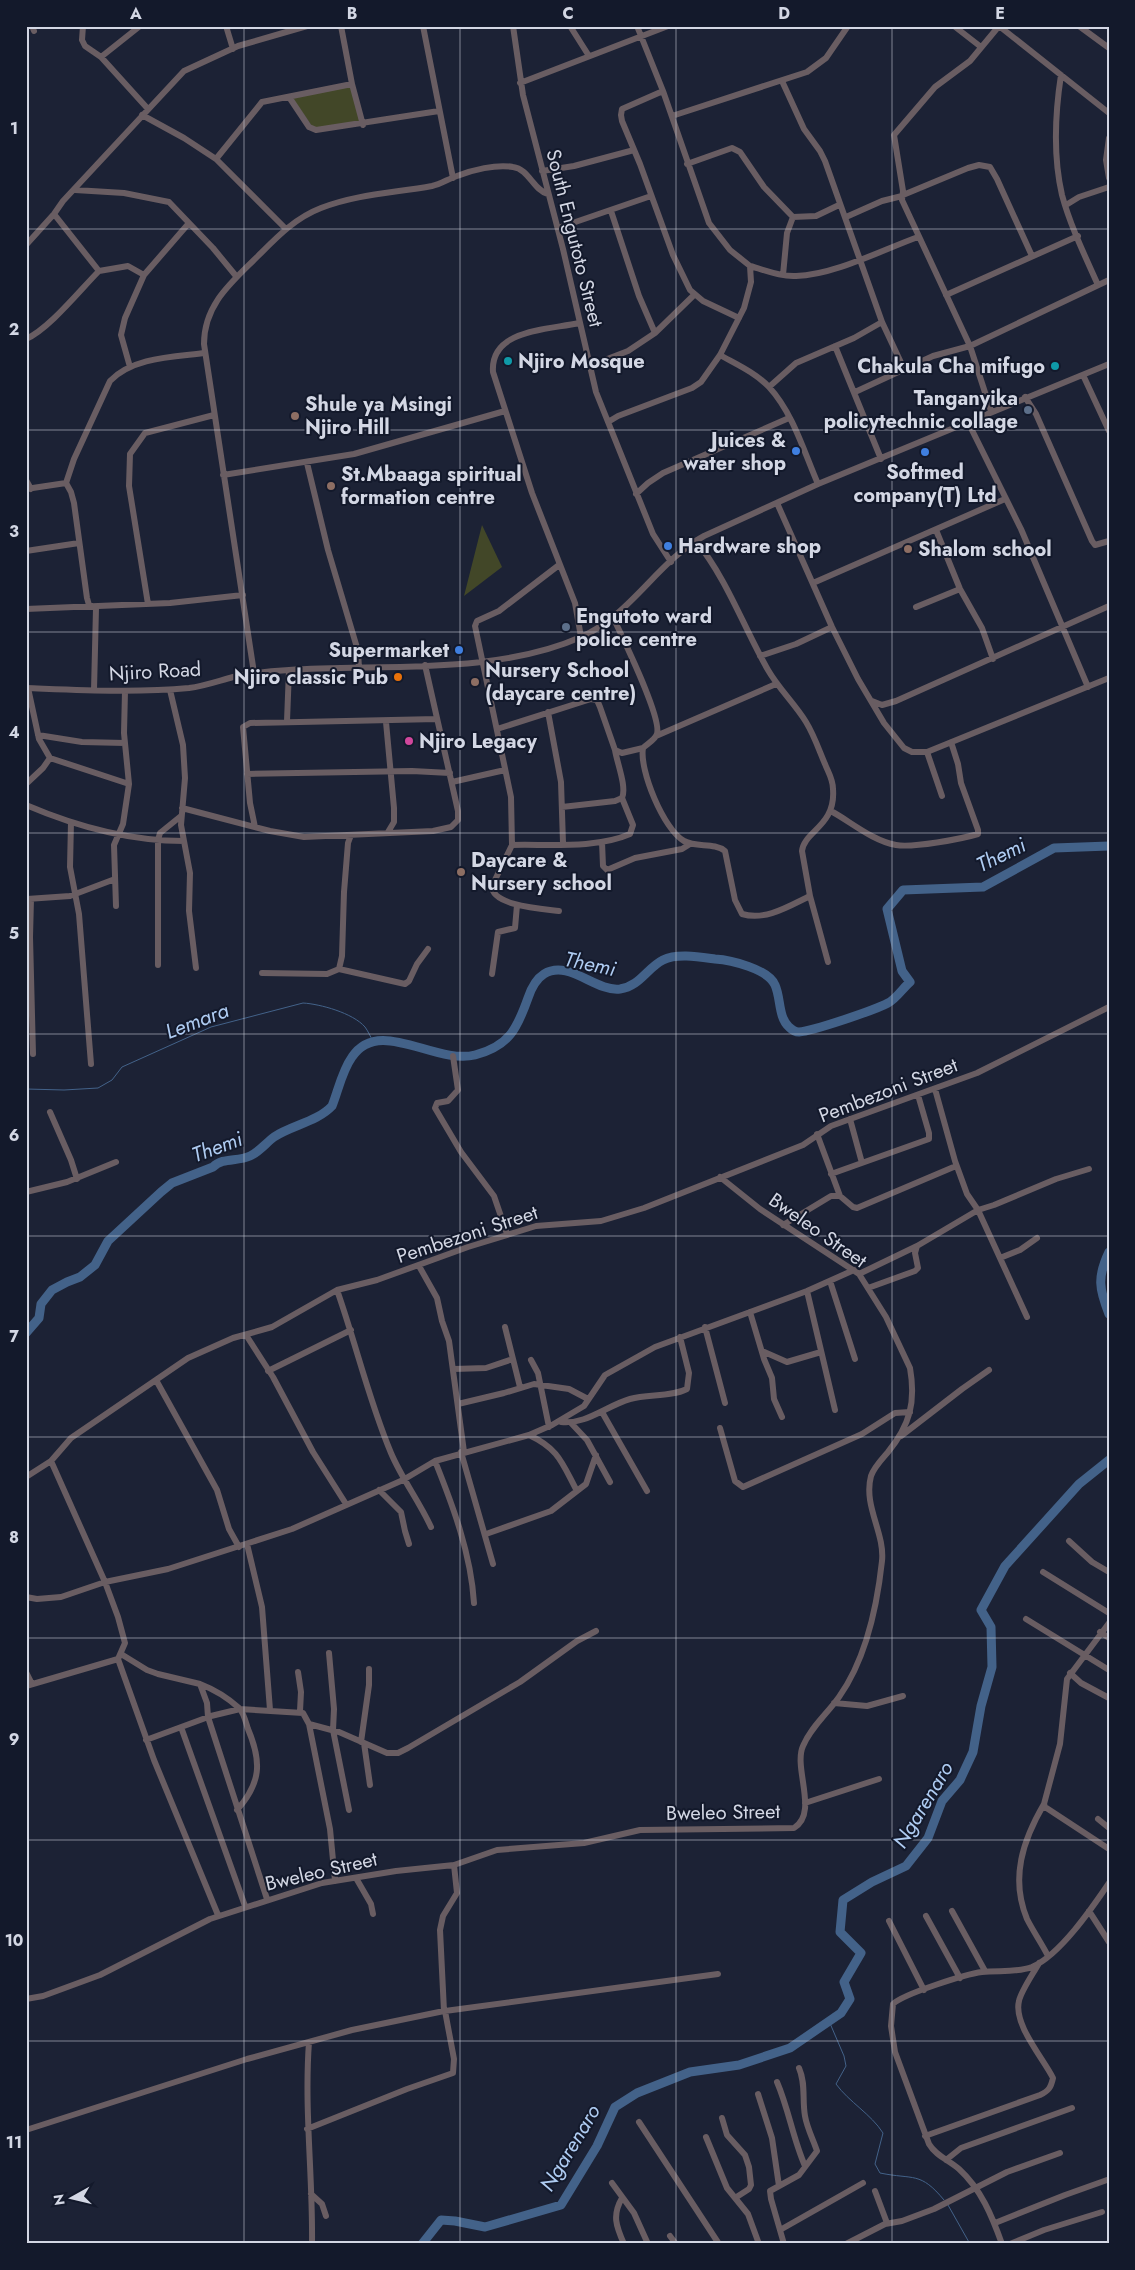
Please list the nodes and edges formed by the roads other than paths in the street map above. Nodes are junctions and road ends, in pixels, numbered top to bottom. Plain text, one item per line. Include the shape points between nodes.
1 (83, 26) edge
2 (140, 26) edge
3 (226, 26) edge
4 (307, 26) edge
5 (341, 26) edge
6 (423, 26) edge
7 (513, 26) edge
8 (570, 26) edge
9 (638, 26) edge
10 (668, 26) edge
11 (848, 26) edge
12 (954, 26) edge
13 (1079, 26) edge
14 (290, 28) edge
15 (643, 36) junction
16 (981, 48) junction
17 (1109, 48) edge
18 (233, 49) junction
19 (589, 56) junction
20 (101, 57) junction
21 (1061, 75) junction
22 (782, 81) junction
23 (520, 83) junction
24 (352, 84) junction
25 (663, 92) junction
26 (289, 97) junction
27 (148, 109) junction
28 (439, 111) junction
29 (1109, 113) edge
30 (142, 115) junction
31 (672, 116) junction
32 (363, 125) junction
33 (1109, 138) edge
34 (634, 150) junction
35 (216, 159) junction
36 (687, 164) junction
37 (542, 171) junction
38 (453, 178) junction
39 (1109, 178) edge
40 (1109, 187) edge
41 (75, 190) junction
42 (548, 194) junction
43 (651, 196) junction
44 (902, 196) junction
45 (1066, 204) junction
46 (839, 205) junction
47 (610, 211) junction
48 (54, 214) junction
49 (793, 217) junction
50 (846, 217) junction
51 (189, 223) junction
52 (558, 228) junction
53 (286, 229) junction
54 (1078, 236) junction
55 (918, 237) junction
56 (26, 245) edge
57 (1032, 256) junction
58 (860, 260) junction
59 (750, 266) junction
60 (99, 271) junction
61 (144, 275) junction
62 (783, 275) junction
63 (236, 276) junction
64 (1109, 280) edge
65 (1098, 285) junction
66 (694, 295) junction
67 (946, 295) junction
68 (739, 318) junction
69 (882, 322) junction
70 (579, 323) junction
71 (655, 333) junction
72 (26, 339) edge
73 (835, 346) junction
74 (970, 346) junction
75 (205, 353) junction
76 (720, 355) junction
77 (1109, 364) edge
78 (589, 366) junction
79 (130, 367) junction
80 (904, 369) junction
81 (1083, 375) junction
82 (769, 387) junction
83 (855, 392) junction
84 (1026, 397) junction
85 (505, 411) junction
86 (991, 411) junction
87 (214, 415) junction
88 (789, 418) junction
89 (608, 422) junction
90 (968, 422) junction
91 (1109, 431) edge
92 (882, 459) junction
93 (307, 463) junction
94 (223, 475) junction
95 (26, 480) edge
96 (66, 484) junction
97 (818, 484) junction
98 (29, 489) edge
99 (636, 494) junction
100 (1005, 499) junction
101 (776, 502) junction
102 (936, 530) junction
103 (696, 540) junction
104 (1109, 541) edge
105 (79, 543) junction
106 (26, 551) edge
107 (671, 562) junction
108 (559, 565) junction
109 (813, 583) junction
110 (960, 589) junction
111 (243, 595) junction
112 (148, 604) junction
113 (1109, 606) edge
114 (916, 607) dead end
115 (96, 608) junction
116 (26, 609) edge
117 (613, 617) junction
118 (832, 627) junction
119 (1063, 627) junction
120 (581, 637) junction
121 (760, 656) junction
122 (993, 659) junction
123 (481, 661) junction
124 (424, 665) junction
125 (360, 668) junction
126 (288, 670) junction
127 (254, 673) junction
128 (1109, 678) edge
129 (776, 684) junction
130 (1088, 687) junction
131 (27, 688) edge
132 (94, 690) junction
133 (170, 690) junction
134 (125, 691) junction
135 (871, 700) junction
136 (548, 712) junction
137 (437, 719) junction
138 (287, 721) junction
139 (386, 722) junction
140 (497, 729) junction
141 (38, 735) junction
142 (656, 736) junction
143 (951, 742) junction
144 (125, 743) junction
145 (642, 748) junction
146 (615, 750) junction
147 (927, 752) junction
148 (50, 758) junction
149 (505, 770) junction
150 (392, 771) junction
151 (450, 773) junction
152 (247, 774) junction
153 (452, 782) junction
154 (26, 784) edge
155 (129, 784) junction
156 (942, 796) dead end
157 (622, 798) junction
158 (26, 804) edge
159 (562, 807) junction
160 (182, 808) junction
161 (831, 811) junction
162 (181, 816) junction
163 (71, 822) junction
164 (255, 827) junction
165 (118, 832) junction
166 (388, 832) junction
167 (351, 835) junction
168 (158, 840) junction
169 (184, 841) junction
170 (602, 842) junction
171 (563, 844) junction
172 (690, 844) junction
173 (512, 845) junction
174 (115, 879) junction
175 (75, 895) junction
176 (810, 896) junction
177 (28, 899) edge
178 (516, 905) junction
179 (116, 906) dead end
180 (559, 911) dead end
181 (428, 949) dead end
182 (828, 962) dead end
183 (158, 965) dead end
184 (196, 968) dead end
185 (339, 970) junction
186 (262, 973) dead end
187 (492, 974) dead end
188 (1109, 1007) edge
189 (33, 1054) dead end
190 (453, 1056) dead end
191 (91, 1064) dead end
192 (934, 1089) junction
193 (918, 1095) junction
194 (50, 1112) dead end
195 (850, 1118) junction
196 (817, 1134) junction
197 (116, 1162) dead end
198 (862, 1162) junction
199 (956, 1166) junction
200 (1089, 1169) dead end
201 (831, 1174) junction
202 (720, 1177) junction
203 (77, 1178) junction
204 (26, 1192) edge
205 (840, 1196) junction
206 (978, 1210) junction
207 (783, 1225) junction
208 (507, 1234) junction
209 (1037, 1238) dead end
210 (917, 1246) junction
211 (1000, 1258) junction
212 (419, 1266) junction
213 (856, 1272) junction
214 (830, 1281) junction
215 (868, 1288) junction
216 (337, 1290) junction
217 (806, 1291) junction
218 (750, 1312) junction
219 (1027, 1316) dead end
220 (506, 1327) dead end
221 (705, 1327) junction
222 (351, 1330) junction
223 (246, 1335) junction
224 (680, 1337) junction
225 (762, 1352) junction
226 (821, 1352) junction
227 (513, 1359) junction
228 (855, 1359) dead end
229 (531, 1360) dead end
230 (454, 1369) junction
231 (989, 1370) dead end
232 (268, 1371) junction
233 (156, 1380) junction
234 (540, 1384) junction
235 (520, 1387) junction
236 (588, 1400) junction
237 (725, 1403) dead end
238 (458, 1404) junction
239 (835, 1410) dead end
240 (602, 1412) junction
241 (910, 1412) junction
242 (782, 1417) dead end
243 (559, 1422) junction
244 (571, 1423) junction
245 (549, 1426) junction
246 (720, 1428) dead end
247 (529, 1435) junction
248 (900, 1437) junction
249 (463, 1452) junction
250 (596, 1455) junction
251 (51, 1461) junction
252 (435, 1461) junction
253 (26, 1477) edge
254 (403, 1480) junction
255 (610, 1482) dead end
256 (379, 1490) junction
257 (577, 1491) junction
258 (647, 1491) dead end
259 (346, 1504) junction
260 (431, 1527) dead end
261 (486, 1534) junction
262 (1069, 1542) dead end
263 (247, 1544) junction
264 (410, 1544) dead end
265 (239, 1547) junction
266 (494, 1564) dead end
267 (1043, 1572) dead end
268 (1109, 1572) edge
269 (105, 1582) junction
270 (26, 1597) edge
271 (474, 1603) dead end
272 (1109, 1613) edge
273 (1026, 1619) dead end
274 (1109, 1623) edge
275 (596, 1631) dead end
276 (1100, 1632) junction
277 (1109, 1638) edge
278 (329, 1653) dead end
279 (1084, 1654) junction
280 (120, 1657) junction
281 (369, 1669) dead end
282 (1109, 1670) edge
283 (26, 1672) edge
284 (298, 1672) dead end
285 (1070, 1673) junction
286 (200, 1684) junction
287 (29, 1685) edge
288 (903, 1696) dead end
289 (1109, 1698) edge
290 (834, 1703) junction
291 (240, 1709) junction
292 (270, 1710) junction
293 (300, 1712) junction
294 (208, 1717) junction
295 (309, 1724) junction
296 (180, 1727) junction
297 (333, 1730) junction
298 (146, 1740) junction
299 (362, 1742) junction
300 (879, 1779) dead end
301 (370, 1784) dead end
302 (805, 1803) junction
303 (1044, 1804) junction
304 (237, 1810) junction
305 (349, 1810) dead end
306 (1098, 1819) dead end
307 (1109, 1828) edge
308 (1109, 1849) edge
309 (454, 1865) junction
310 (356, 1878) junction
311 (335, 1881) junction
312 (1109, 1883) edge
313 (1106, 1893) edge
314 (267, 1899) junction
315 (246, 1906) junction
316 (952, 1911) dead end
317 (1089, 1911) junction
318 (373, 1914) dead end
319 (218, 1916) junction
320 (926, 1916) dead end
321 (889, 1921) dead end
322 (1109, 1942) edge
323 (1048, 1956) junction
324 (1038, 1963) junction
325 (984, 1971) junction
326 (718, 1974) dead end
327 (960, 1978) junction
328 (924, 1990) junction
329 (26, 1999) edge
330 (445, 2010) junction
331 (309, 2042) junction
332 (799, 2068) dead end
333 (777, 2082) dead end
334 (758, 2094) dead end
335 (1072, 2108) dead end
336 (722, 2118) dead end
337 (639, 2122) dead end
338 (307, 2129) junction
339 (26, 2130) edge
340 (925, 2136) junction
341 (706, 2137) dead end
342 (1060, 2153) dead end
343 (946, 2160) junction
344 (806, 2166) junction
345 (1107, 2180) dead end
346 (612, 2183) dead end
347 (862, 2183) dead end
348 (779, 2186) junction
349 (975, 2187) junction
350 (875, 2190) dead end
351 (311, 2194) junction
352 (622, 2198) junction
353 (735, 2198) junction
354 (1102, 2212) dead end
355 (326, 2216) dead end
356 (995, 2222) junction
357 (887, 2223) junction
358 (780, 2230) junction
359 (670, 2236) dead end
360 (312, 2244) edge
361 (624, 2244) edge
362 (648, 2244) edge
363 (676, 2244) edge
364 (719, 2244) edge
365 (759, 2244) edge
366 (784, 2244) edge
367 (846, 2244) edge
368 (1002, 2244) edge
369 (1010, 2244) edge

1 - 20 street via 85,46
2 - 20 street
3 - 18 street
4 - 14 street
5 - 24 street
6 - 28 street
7 - 23 street, South Engutoto Street
8 - 19 street
9 - 15 street
10 - 15 street
11 - 22 street via 826,58 807,72
12 - 16 street
13 - 17 street
14 - 18 street
15 - 19 street
15 - 25 street
16 - 21 street via 999,26
16 - 44 street via 970,61 935,87 894,135
18 - 27 street via 184,72
19 - 23 street
20 - 27 street
21 - 29 street
21 - 45 street via 1056,138 1059,179
22 - 31 street
22 - 46 street via 804,129 820,151
23 - 37 street, South Engutoto Street
24 - 26 street
24 - 32 street
25 - 31 street
25 - 34 street via 621,111
26 - 32 street via 313,130
26 - 35 street via 259,105
27 - 30 street
28 - 32 street
28 - 38 street
30 - 35 street
30 - 41 street
31 - 36 street
33 - 39 street via 1106,160
34 - 37 street
34 - 43 street
35 - 53 street
36 - 49 street via 732,148 740,152 764,187
36 - 59 street via 708,223 730,250
37 - 42 street, South Engutoto Street
38 - 42 street via 497,167 515,167 526,174 540,191
38 - 53 street via 431,186 354,197 320,208
40 - 45 street
41 - 48 street
41 - 51 street via 124,193 166,201
42 - 52 street, South Engutoto Street
43 - 47 street
43 - 66 street via 673,254
44 - 50 street
44 - 55 street
44 - 57 street via 968,168 987,166 993,171
45 - 54 street
46 - 49 street via 816,216
46 - 50 street
47 - 52 street
47 - 71 street
48 - 56 street
48 - 60 street
49 - 62 street via 787,233
50 - 58 street
51 - 61 street
51 - 63 street
52 - 70 street, South Engutoto Street
53 - 63 street
54 - 57 street
54 - 65 street
55 - 58 street
55 - 67 street
57 - 67 street
58 - 62 street via 807,275
58 - 69 street
59 - 62 street
59 - 68 street via 749,295
60 - 61 street via 128,266
60 - 72 street
61 - 79 street via 122,326 121,336
63 - 75 street via 214,306 204,336
64 - 65 street
65 - 74 street
66 - 68 street
66 - 71 street
67 - 74 street
68 - 76 street
69 - 73 street
69 - 80 street
70 - 78 street, South Engutoto Street
70 - 85 street via 512,337 495,352 492,372
71 - 78 street via 625,353
73 - 82 street via 796,363
73 - 83 street
74 - 80 street via 933,356
74 - 86 street
75 - 79 street
75 - 87 street
76 - 82 street
76 - 89 street via 698,386
77 - 81 street, Njiro Road
78 - 89 street, South Engutoto Street
79 - 96 street via 110,380
80 - 83 street
81 - 84 street, Njiro Road
81 - 91 street
82 - 88 street
83 - 92 street
84 - 86 street, Njiro Road
84 - 104 street via 1092,541 1095,545
85 - 93 street via 354,454
85 - 108 street
86 - 90 street, Njiro Road
87 - 94 street
87 - 112 street via 145,434 130,454 129,486
88 - 97 street
88 - 99 street via 663,473
89 - 99 street, South Engutoto Street
90 - 92 street, Njiro Road
90 - 100 street
92 - 97 street, Njiro Road
93 - 94 street
93 - 125 street
94 - 111 street
95 - 98 street
96 - 98 street
96 - 105 street via 72,497
97 - 101 street, Njiro Road
99 - 107 street, South Engutoto Street via 656,541
100 - 102 street
100 - 119 street
101 - 103 street, Njiro Road
101 - 109 street
102 - 109 street
102 - 110 street
103 - 107 street, Njiro Road
103 - 121 street via 715,567
105 - 106 street
105 - 115 street via 87,598 89,605
107 - 117 street, Njiro Road
108 - 120 street via 575,603
108 - 123 street via 499,611 477,621
109 - 118 street
110 - 114 street
110 - 122 street via 982,628
111 - 112 street
111 - 127 street
112 - 115 street
113 - 119 street
115 - 116 street
115 - 132 street
117 - 120 street, Njiro Road
117 - 142 street via 642,683 656,722
118 - 121 street
118 - 135 street
119 - 122 street
119 - 130 street
120 - 123 street, Njiro Road via 542,651
121 - 129 street
122 - 135 street via 896,701 880,705
123 - 124 street, Njiro Road
123 - 140 street
124 - 125 street, Njiro Road
124 - 137 street
125 - 126 street, Njiro Road
126 - 127 street, Njiro Road
126 - 138 street
127 - 133 street, Njiro Road
128 - 130 street
129 - 142 street
129 - 161 street via 806,722 832,778
130 - 143 street
131 - 132 street, Njiro Road
131 - 141 street
132 - 134 street, Njiro Road
133 - 134 street, Njiro Road
133 - 160 street via 183,745 185,778
134 - 144 street
135 - 147 street via 899,744 912,752
136 - 140 street
136 - 146 street via 591,698 597,700
136 - 159 street via 558,759
137 - 139 street
137 - 151 street
138 - 139 street
138 - 152 street via 250,723 244,727
139 - 150 street
140 - 149 street
141 - 144 street via 74,741
141 - 148 street
142 - 145 street
143 - 147 street
143 - 161 street via 978,834 897,845 874,836
144 - 155 street
145 - 146 street via 622,753
145 - 172 street via 642,762 655,800 672,828
146 - 157 street via 624,787
147 - 156 street
148 - 154 street
148 - 155 street
149 - 153 street
149 - 173 street via 511,797
150 - 151 street
150 - 152 street
150 - 166 street via 394,816 393,827
151 - 153 street
152 - 164 street
153 - 166 street via 458,816 456,824 433,831
155 - 165 street via 123,824
157 - 159 street
157 - 170 street via 633,830 622,837
158 - 163 street
159 - 171 street
160 - 162 street
160 - 164 street
161 - 176 street via 802,847
162 - 168 street via 160,833
162 - 169 street
163 - 165 street
163 - 175 street via 70,867
164 - 167 street via 304,837
165 - 168 street
165 - 174 street via 114,845
166 - 167 street
167 - 185 street via 344,884
168 - 169 street
168 - 183 street
169 - 184 street via 190,873 189,911
170 - 171 street
170 - 172 street via 603,866 608,870 635,858 682,849
171 - 173 street
172 - 176 street via 717,846 725,852 735,900 742,914 772,914
173 - 178 street via 492,890
174 - 175 street
174 - 179 street
175 - 177 street
175 - 191 street
176 - 182 street
177 - 189 street
178 - 180 street
178 - 187 street via 514,928 498,932
181 - 185 street via 405,984
185 - 186 street via 327,974
188 - 192 street, Pembezoni Street via 1012,1057
190 - 208 street via 458,1090 448,1101 437,1103 435,1108 461,1152 494,1196
192 - 193 street, Pembezoni Street
192 - 199 street
193 - 195 street, Pembezoni Street
193 - 198 street via 928,1139
194 - 203 street
195 - 196 street, Pembezoni Street
195 - 198 street
196 - 201 street
196 - 202 street, Pembezoni Street via 803,1145
197 - 203 street
198 - 201 street
199 - 205 street via 857,1208
199 - 206 street via 967,1194
200 - 206 street
201 - 205 street
202 - 207 street, Bweleo Street
202 - 208 street, Pembezoni Street via 616,1218 536,1226
203 - 204 street
205 - 207 street via 825,1199
206 - 210 street
206 - 211 street
207 - 213 street, Bweleo Street
208 - 212 street, Pembezoni Street
209 - 211 street
210 - 213 street
210 - 215 street via 918,1268 915,1271
211 - 219 street
212 - 216 street, Pembezoni Street
212 - 230 street via 439,1301
213 - 214 street
213 - 215 street, Bweleo Street
214 - 217 street
214 - 228 street
215 - 241 street, Bweleo Street via 910,1368 913,1389
216 - 222 street
216 - 223 street, Pembezoni Street via 272,1327
217 - 218 street
217 - 226 street
218 - 221 street
218 - 225 street
220 - 227 street
221 - 224 street
221 - 237 street
222 - 232 street
222 - 254 street via 378,1420
223 - 232 street
223 - 233 street, Pembezoni Street via 201,1351
224 - 236 street via 608,1373 601,1378
224 - 240 street via 689,1373 687,1389 631,1399
225 - 226 street via 788,1362
225 - 242 street
226 - 239 street
227 - 230 street via 486,1368
227 - 235 street
229 - 234 street
230 - 238 street
231 - 248 street
232 - 259 street
233 - 251 street, Pembezoni Street via 71,1438
233 - 265 street via 218,1490
234 - 235 street
234 - 236 street via 569,1389
234 - 245 street
235 - 238 street via 504,1394
236 - 243 street via 579,1410
238 - 249 street
240 - 244 street
240 - 258 street
241 - 246 street via 895,1413 862,1434 743,1487 735,1481
241 - 248 street, Bweleo Street
243 - 244 street
243 - 245 street
244 - 250 street via 584,1435
245 - 247 street
247 - 249 street
247 - 257 street via 549,1445
248 - 290 street, Bweleo Street via 870,1480 872,1516 883,1552 880,1578 858,1662
249 - 252 street
249 - 261 street
250 - 255 street
250 - 257 street via 586,1484
251 - 253 street, Pembezoni Street
251 - 269 street
252 - 254 street
252 - 271 street via 460,1527 470,1567
254 - 256 street
254 - 260 street
256 - 259 street
256 - 264 street via 401,1512
257 - 261 street via 551,1511
259 - 263 street via 310,1522
261 - 266 street
262 - 268 street
263 - 265 street
263 - 292 street via 264,1621
265 - 269 street via 168,1569
267 - 272 street
269 - 270 street via 55,1598
269 - 280 street via 124,1643
273 - 279 street
274 - 276 street
275 - 299 street via 520,1682 408,1748 391,1753
276 - 277 street
276 - 279 street
278 - 297 street
279 - 282 street
279 - 285 street
280 - 286 street via 153,1672
280 - 287 street
280 - 298 street
281 - 299 street
283 - 287 street
284 - 293 street
285 - 289 street
285 - 303 street via 1065,1685 1060,1744
286 - 291 street
286 - 294 street
288 - 290 street via 867,1706
290 - 302 street, Bweleo Street via 809,1734 801,1750
291 - 292 street
291 - 294 street
291 - 304 street via 258,1767 252,1790
292 - 293 street
293 - 295 street
294 - 296 street
294 - 304 street
295 - 297 street
295 - 311 street via 330,1829
296 - 298 street
296 - 315 street
297 - 299 street
297 - 305 street
298 - 319 street
299 - 301 street
300 - 302 street
302 - 309 street, Bweleo Street via 802,1821 794,1828 640,1830 584,1842 497,1850
303 - 308 street
303 - 323 street via 1022,1849 1018,1882 1028,1920
304 - 314 street
306 - 307 street
309 - 310 street, Bweleo Street
309 - 330 street via 457,1892 443,1916 440,1930
310 - 311 street, Bweleo Street
310 - 318 street
311 - 314 street, Bweleo Street
312 - 313 street
313 - 317 street
314 - 315 street, Bweleo Street
315 - 319 street, Bweleo Street
316 - 325 street
317 - 322 street
317 - 323 street
319 - 329 street, Bweleo Street via 100,1975
320 - 327 street
321 - 328 street
323 - 324 street
324 - 325 street via 1026,1968
324 - 340 street via 1018,2007 1024,2028 1053,2078 1051,2086 1040,2095
325 - 327 street
326 - 330 street
327 - 328 street
328 - 340 street via 892,2004 890,2026 895,2052
330 - 331 street
330 - 338 street via 454,2059 453,2073
331 - 338 street
331 - 339 street via 236,2062
332 - 344 street via 804,2080 806,2120 817,2151
333 - 344 street
334 - 348 street via 772,2138
335 - 343 street via 961,2148
336 - 353 street via 728,2135 745,2155 749,2167 751,2185
337 - 364 street
338 - 351 street
340 - 343 street via 933,2151
341 - 353 street via 727,2188
342 - 349 street
343 - 349 street
344 - 348 street via 793,2180
345 - 356 street
346 - 352 street
347 - 358 street
348 - 358 street via 770,2194
349 - 356 street
349 - 357 street via 934,2210
350 - 357 street
351 - 355 street via 322,2204
351 - 360 street
352 - 361 street via 615,2222
352 - 362 street via 634,2213
353 - 365 street via 748,2214
354 - 369 street
356 - 368 street
357 - 367 street
358 - 366 street
359 - 363 street

